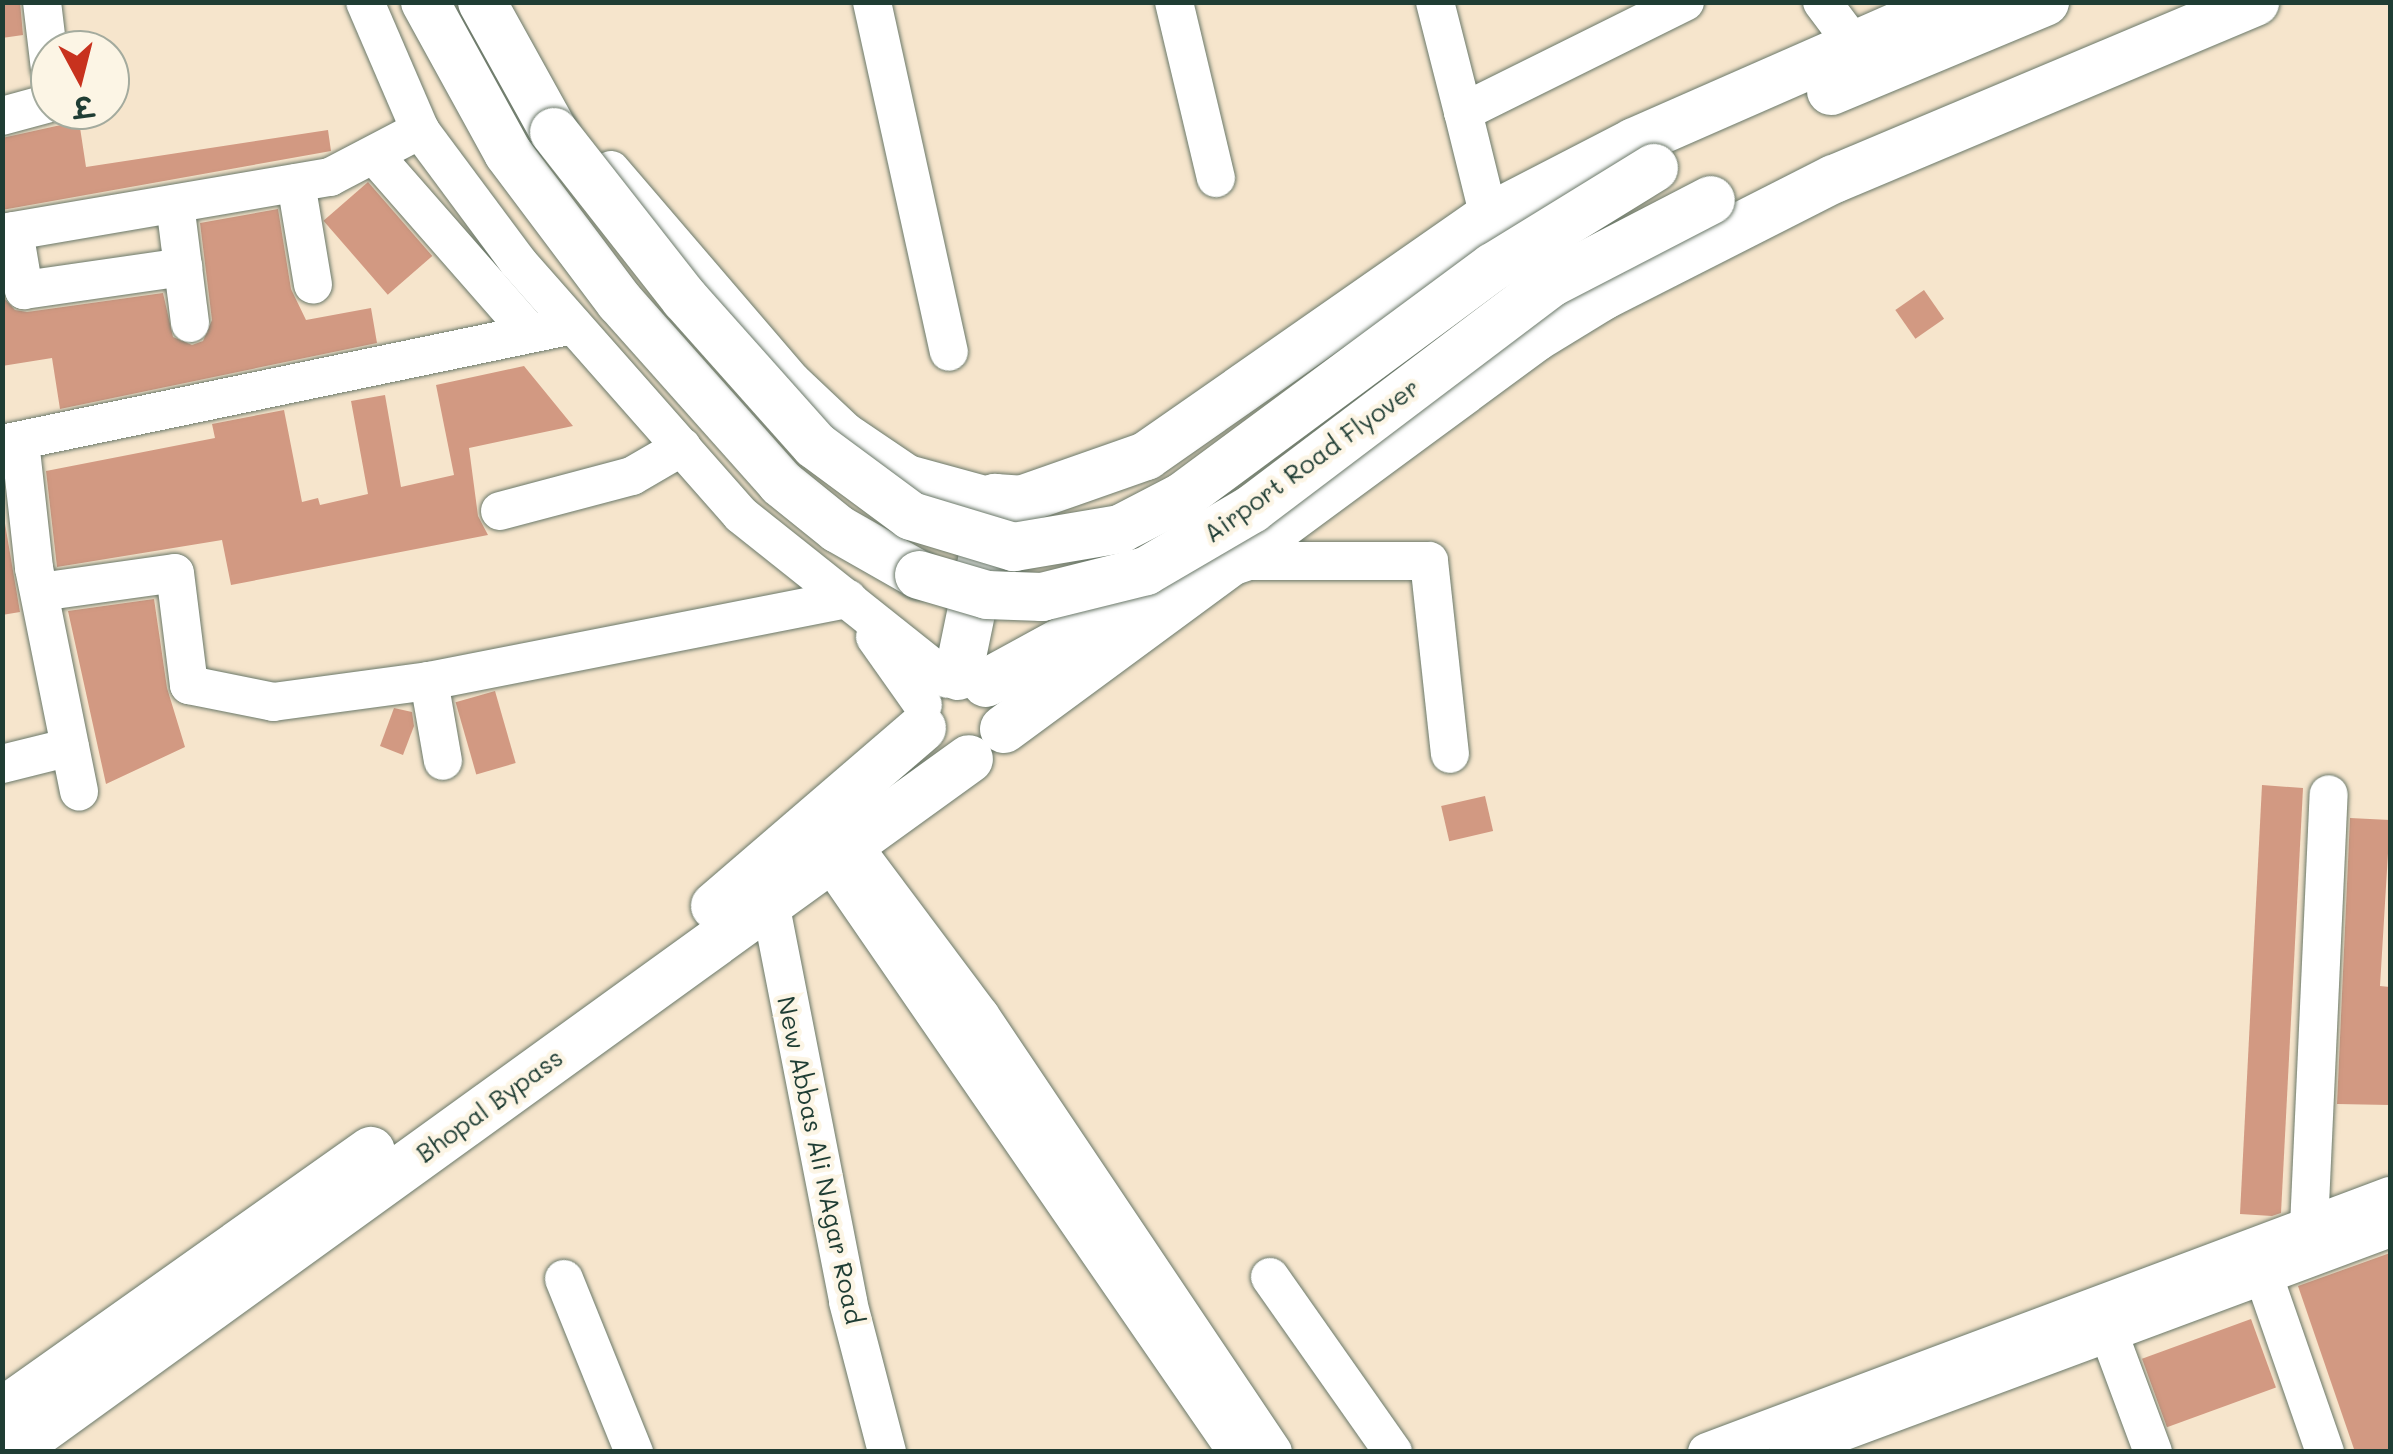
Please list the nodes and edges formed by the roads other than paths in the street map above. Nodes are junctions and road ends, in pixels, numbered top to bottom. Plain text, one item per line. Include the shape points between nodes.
1 (42, 2) edge
2 (365, 2) edge
3 (425, 2) edge
4 (482, 2) edge
5 (508, 2) edge
6 (872, 2) edge
7 (1174, 2) edge
8 (1435, 2) edge
9 (1685, 2) edge
10 (1822, 2) edge
11 (1953, 2) edge
12 (2044, 2) edge
13 (2173, 2) edge
14 (2255, 2) edge
15 (45, 30) edge
16 (1851, 59) junction
17 (30, 108) edge
18 (1463, 112) junction
19 (2, 116) edge
20 (420, 130) junction
21 (374, 156) junction
22 (1828, 164) junction
23 (1216, 178) dead end
24 (296, 183) junction
25 (175, 204) junction
26 (1489, 217) junction
27 (8, 232) edge
28 (183, 267) junction
29 (313, 285) dead end
30 (190, 322) dead end
31 (573, 325) junction
32 (530, 333) junction
33 (949, 352) dead end
34 (11, 442) edge
35 (682, 446) junction
36 (1008, 499) junction
37 (500, 511) dead end
38 (1228, 568) junction
39 (25, 578) edge
40 (848, 598) junction
41 (1169, 606) junction
42 (429, 681) junction
43 (952, 692) junction
44 (986, 744) junction
45 (70, 747) junction
46 (1450, 754) dead end
47 (443, 761) dead end
48 (2, 764) edge
49 (80, 792) dead end
50 (2329, 794) dead end
51 (840, 852) junction
52 (767, 885) junction
53 (2390, 1196) edge
54 (2309, 1226) junction
55 (2390, 1228) edge
56 (2263, 1274) junction
57 (1270, 1277) dead end
58 (564, 1279) dead end
59 (2108, 1331) junction
60 (2, 1412) edge
61 (876, 1448) edge
62 (10, 1452) edge
63 (634, 1452) edge
64 (1237, 1452) edge
65 (1273, 1452) edge
66 (1393, 1452) edge
67 (1707, 1452) edge
68 (1788, 1452) edge
69 (2153, 1452) edge
70 (2325, 1452) edge

1 - 15 street
2 - 20 street
3 - 22 main road, Airport Road Flyover, bridge via 464,82 558,223 781,482 882,558 987,594 1071,594 1172,558 1252,509 1552,283 1711,200
4 - 16 main road, Airport Road Flyover, bridge via 554,132 597,193 815,445 911,516 1014,547 1120,529 1182,497 1508,256
5 - 36 street via 590,146 792,381 876,456 908,474
6 - 33 street
7 - 23 street
8 - 18 street
9 - 18 street
10 - 16 street
11 - 16 main road
12 - 16 main road
13 - 22 main road
14 - 22 main road
16 - 26 main road via 1634,142
17 - 19 street
18 - 26 street
20 - 21 street
20 - 31 street
21 - 24 street
21 - 32 street
22 - 38 main road via 1536,337
24 - 25 street
24 - 29 street
25 - 27 street
25 - 28 street
26 - 36 main road via 1146,456
27 - 28 street via 24,290
28 - 30 street
31 - 32 street
31 - 35 street
32 - 34 street
34 - 39 street
35 - 37 street via 632,476
35 - 40 street via 741,515
36 - 43 main road
38 - 41 main road
38 - 46 street via 1306,558 1428,561
39 - 42 street via 174,573 189,685 273,702
39 - 45 street
40 - 42 street
40 - 43 street
41 - 43 main road, Bhopal Bypass via 1074,635
41 - 44 main road, Bhopal Bypass
42 - 47 street
43 - 44 main road via 1002,703
43 - 44 main road via 945,755
43 - 52 main road, Bhopal Bypass
44 - 51 main road, Bhopal Bypass
45 - 48 street
45 - 49 street
50 - 54 street
51 - 52 main road, Bhopal Bypass
51 - 64 street
51 - 65 street via 980,1015
52 - 60 main road, Bhopal Bypass
52 - 61 street, New Abbas Ali NAgar Road
52 - 62 main road, Bhopal Bypass
53 - 54 street
54 - 67 street
55 - 56 street
56 - 59 street
56 - 70 street
57 - 66 street
58 - 63 street
59 - 68 street
59 - 69 street

